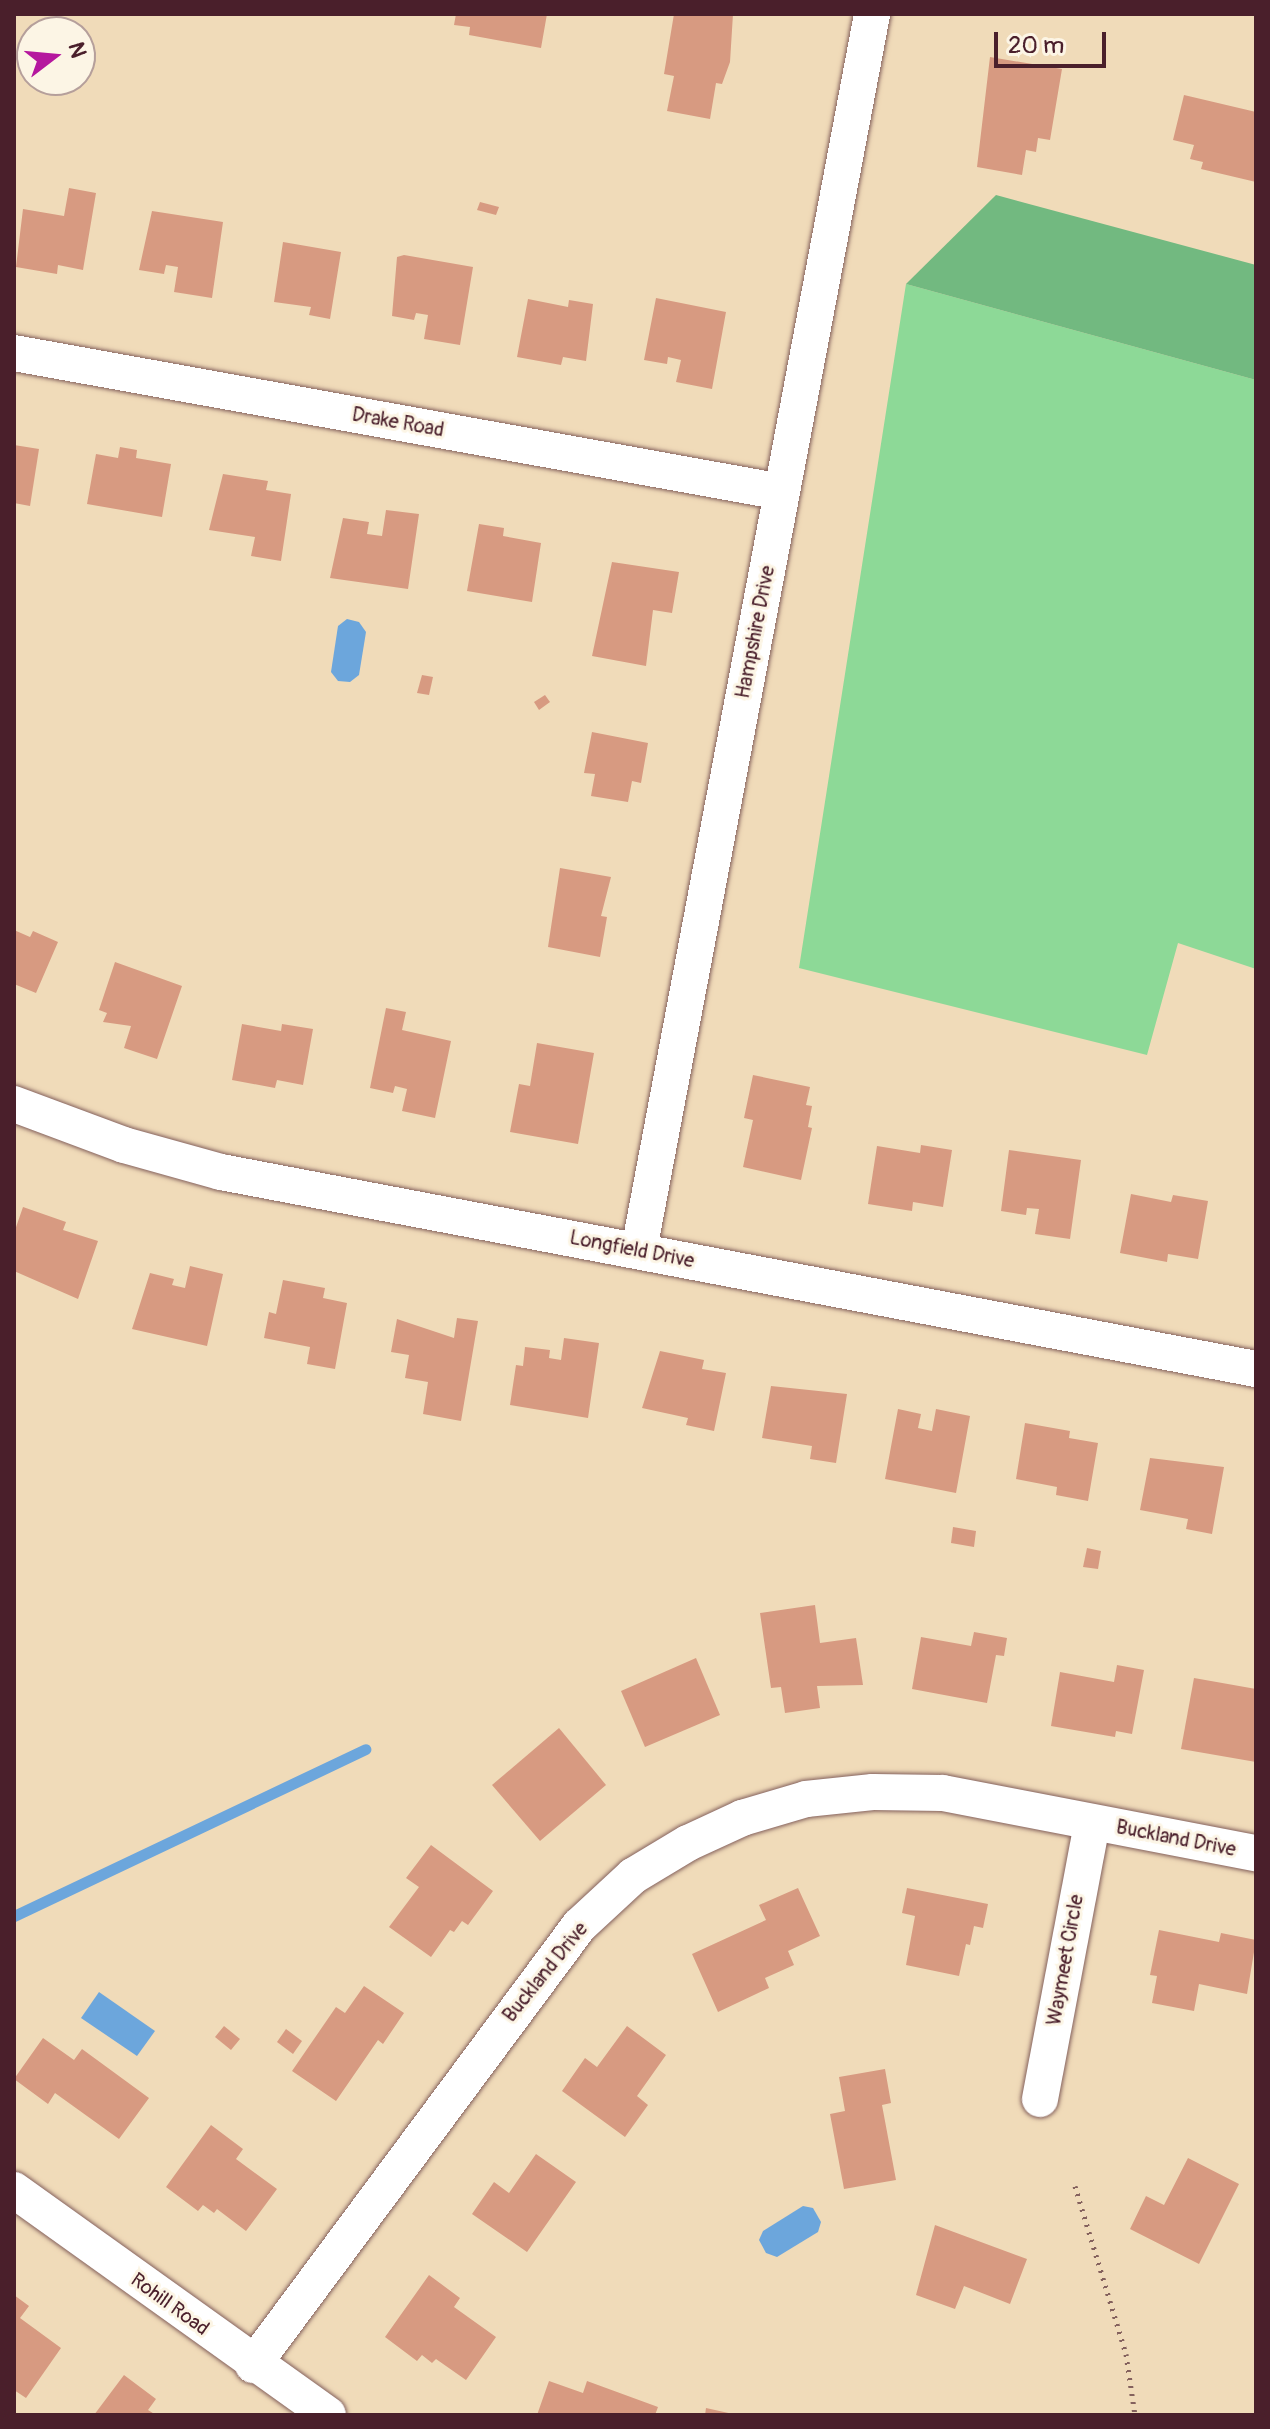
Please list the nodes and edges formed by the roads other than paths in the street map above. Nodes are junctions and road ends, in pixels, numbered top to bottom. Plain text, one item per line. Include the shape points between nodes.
1 (872, 14) edge
2 (14, 353) edge
3 (782, 492) junction
4 (14, 1104) edge
5 (639, 1250) junction
6 (1256, 1369) edge
7 (1092, 1823) junction
8 (1256, 1853) edge
9 (1040, 2099) dead end
10 (14, 2190) edge
11 (253, 2365) junction
12 (328, 2415) edge

1 - 3 street, Hampshire Drive
2 - 3 street, Drake Road
3 - 5 street, Hampshire Drive
4 - 5 street, Longfield Drive via 124,1145 221,1172
5 - 6 street, Longfield Drive
7 - 8 street, Buckland Drive
7 - 9 street, Waymeet Circle
7 - 11 street, Buckland Drive via 943,1793 873,1792 806,1799 742,1818 633,1876 579,1926 531,1985
10 - 11 street, Rohill Road
11 - 12 street, Rohill Road

